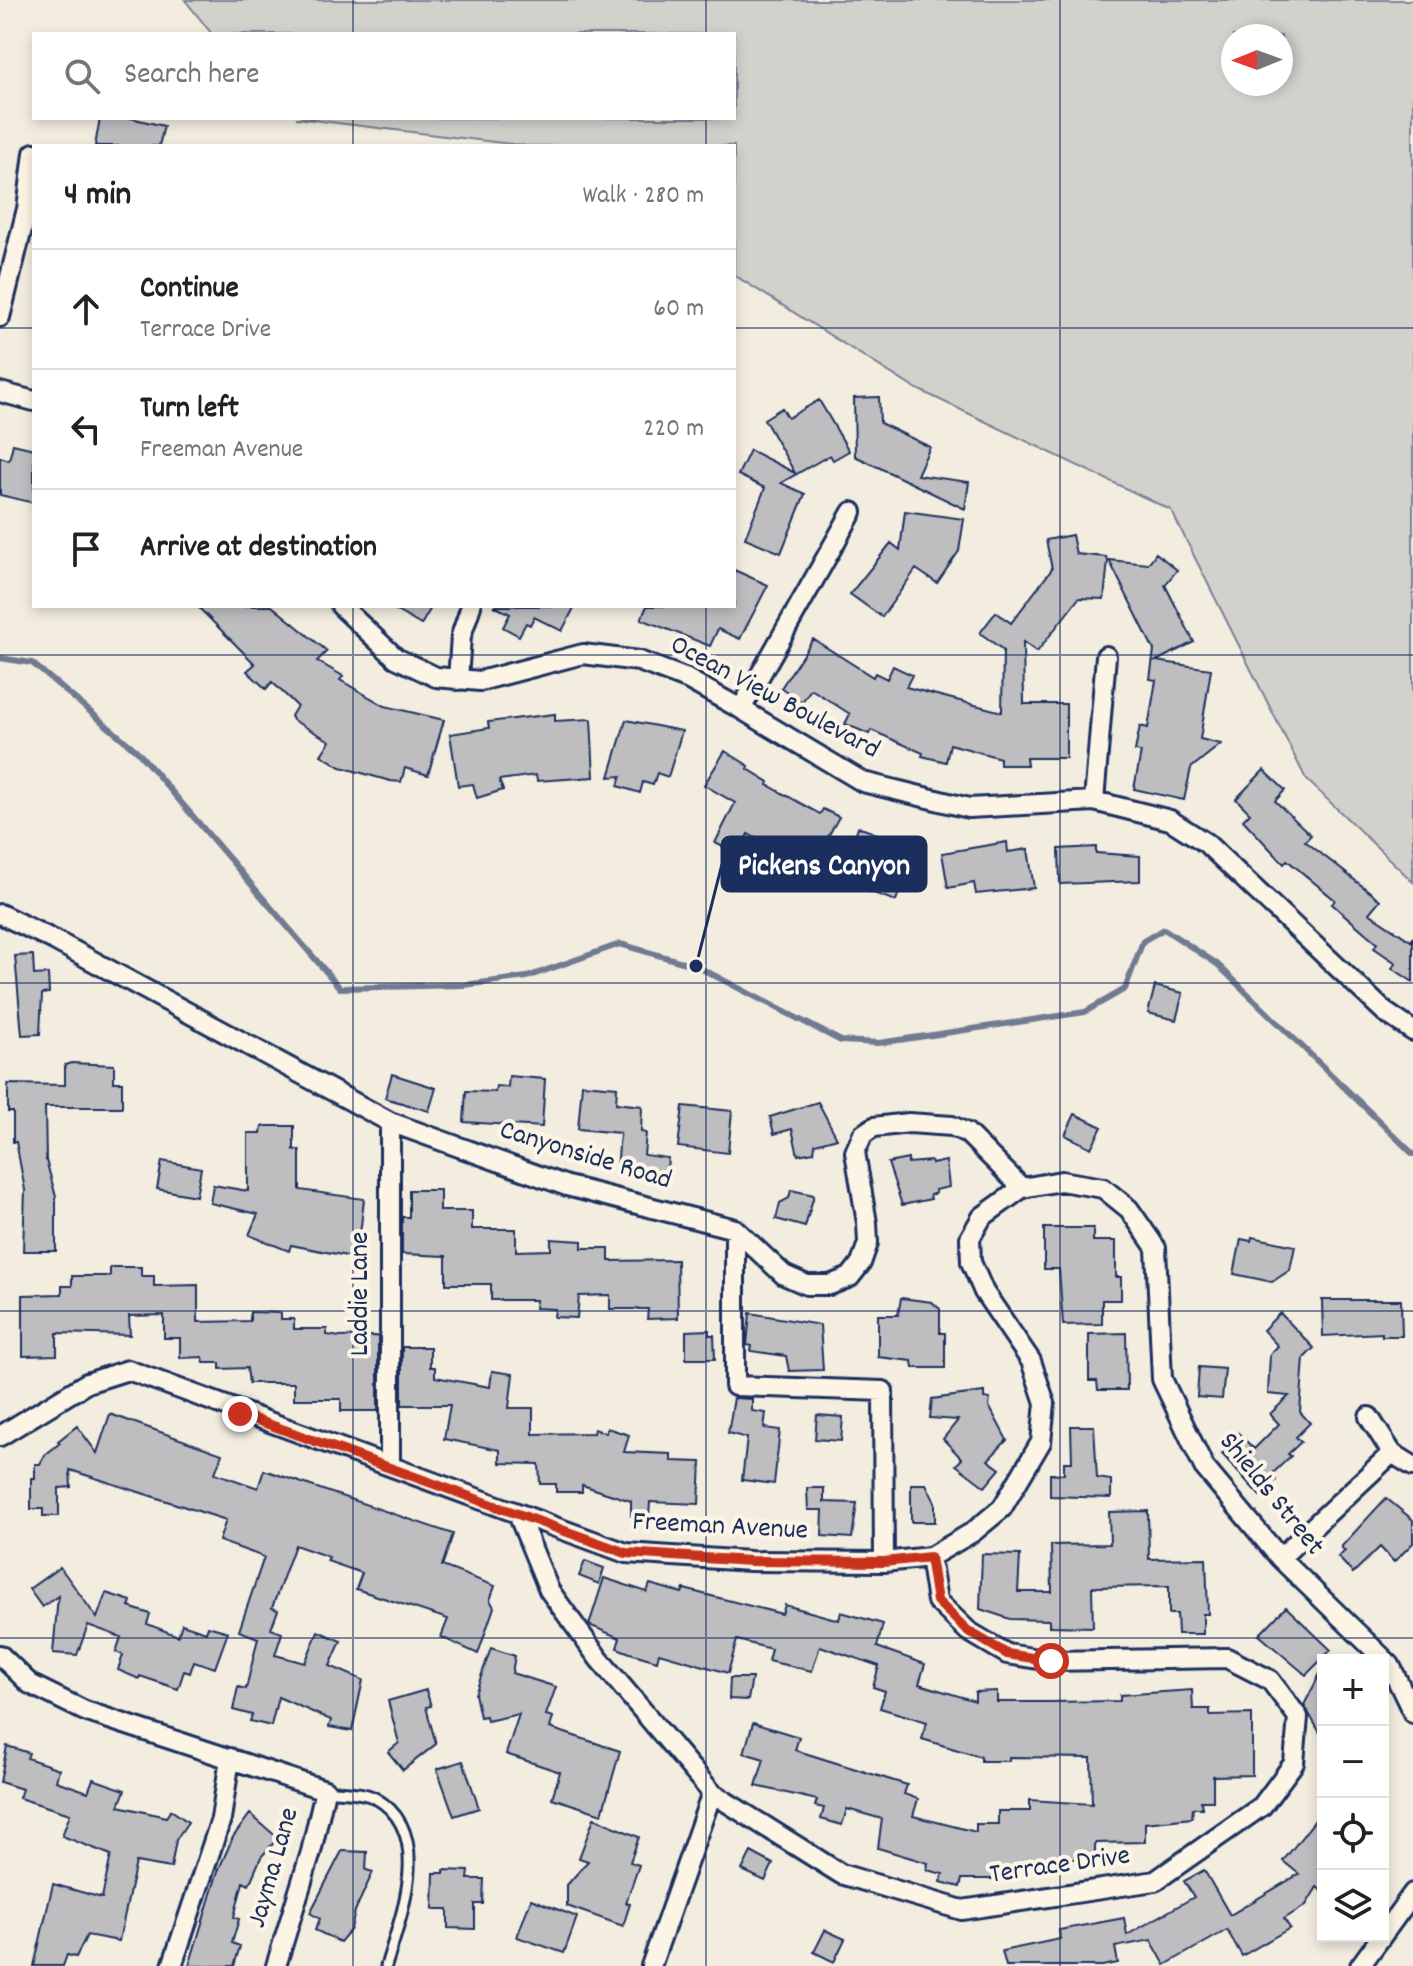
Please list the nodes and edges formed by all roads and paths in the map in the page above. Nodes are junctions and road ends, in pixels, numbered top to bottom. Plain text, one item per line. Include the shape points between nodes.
1 (32, 169) edge
2 (0, 317) edge
3 (0, 392) edge
4 (32, 400) edge
5 (852, 512) dead end
6 (343, 608) edge
7 (470, 608) edge
8 (1106, 656) dead end
9 (458, 680) junction
10 (741, 709) junction
11 (1094, 801) junction
12 (0, 914) edge
13 (1413, 1031) edge
14 (390, 1122) junction
15 (1022, 1188) junction
16 (735, 1229) junction
17 (1369, 1417) dead end
18 (0, 1436) edge
19 (1392, 1453) junction
20 (390, 1466) junction
21 (1413, 1466) edge
22 (518, 1514) junction
23 (930, 1557) junction
24 (1280, 1558) junction
25 (884, 1562) junction
26 (0, 1655) edge
27 (1413, 1713) edge
28 (230, 1758) junction
29 (325, 1790) junction
30 (712, 1793) junction
31 (1413, 1893) edge
32 (172, 1966) edge
33 (276, 1966) edge
34 (386, 1966) edge
35 (651, 1966) edge
36 (1360, 1966) edge

1 - 2 street
3 - 4 street
5 - 10 street
6 - 9 street, Ocean View Boulevard via 413,669
7 - 9 street via 461,636
8 - 11 street
9 - 10 street, Ocean View Boulevard via 504,676 583,654 614,656 662,669
10 - 11 street, Ocean View Boulevard via 863,782 924,799 969,808
11 - 13 street, Ocean View Boulevard via 1170,820 1206,843 1385,1012
12 - 14 street, Canyonside Road
14 - 16 street, Canyonside Road via 567,1186
14 - 20 street, Laddie Lane
15 - 16 street, Canyonside Road via 967,1133 952,1126 878,1126 863,1134 855,1152 868,1243 850,1277 830,1285 807,1285 784,1275
15 - 23 street, Freeman Avenue via 982,1217 970,1238 971,1262 984,1292 1031,1361 1045,1403 1041,1442 1002,1508
15 - 24 street, Shields Street via 1061,1181 1103,1188 1129,1209 1156,1248 1162,1379 1204,1467
16 - 25 street via 735,1386 883,1391
17 - 19 street
18 - 20 street, Freeman Avenue via 87,1383 128,1370
19 - 21 street
19 - 24 street
20 - 22 street, Freeman Avenue
22 - 25 street, Freeman Avenue via 626,1553
22 - 30 street, Terrace Drive via 549,1590 599,1659
23 - 25 street, Freeman Avenue
23 - 30 street, Terrace Drive via 937,1601 968,1631 1007,1654 1051,1661 1227,1658 1270,1680 1298,1717 1294,1763 1262,1806 1155,1881 962,1910 841,1874
24 - 27 street, Shields Street via 1390,1665
26 - 28 street, Jayma Lane via 30,1684 85,1711
28 - 29 street, Jayma Lane
28 - 32 street via 221,1819
29 - 33 street, Jayma Lane
29 - 34 lane via 373,1797 395,1814 408,1841 409,1872
30 - 35 street
31 - 36 street

